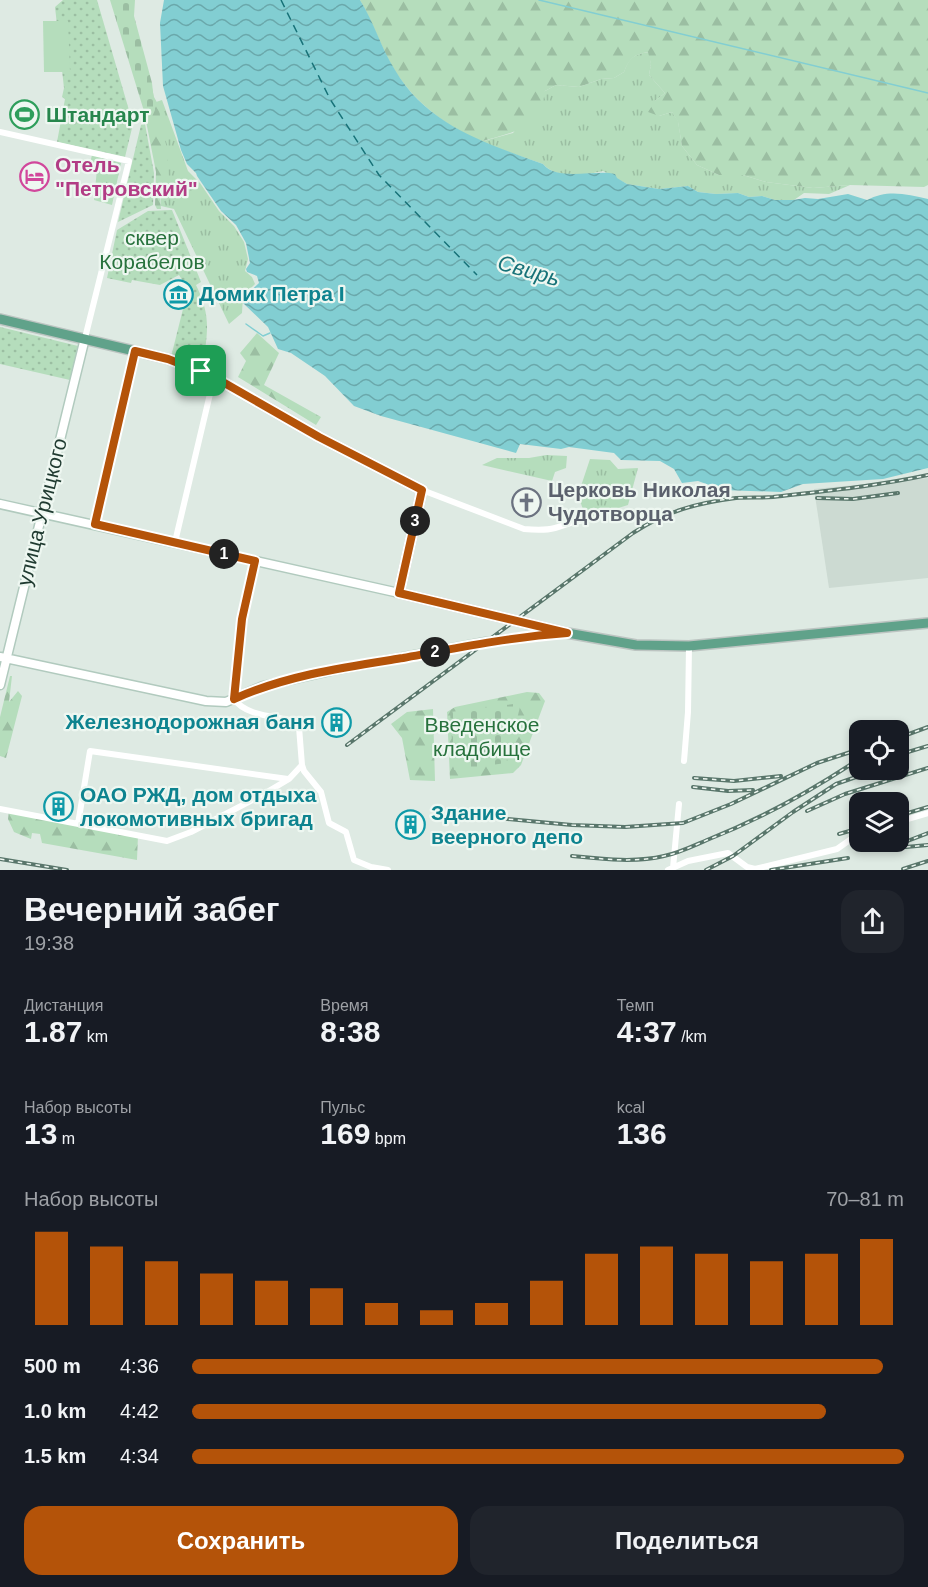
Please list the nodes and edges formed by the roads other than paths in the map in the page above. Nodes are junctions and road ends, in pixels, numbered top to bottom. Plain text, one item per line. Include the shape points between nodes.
1 (0, 132) edge
2 (0, 318) edge
3 (85, 338) junction
4 (135, 351) junction
5 (214, 377) junction
6 (422, 490) junction
7 (0, 504) edge
8 (43, 513) junction
9 (585, 520) dead end
10 (95, 524) junction
11 (175, 542) junction
12 (255, 561) junction
13 (399, 593) junction
14 (928, 623) edge
15 (567, 633) junction
16 (689, 646) junction
17 (3, 658) edge
18 (0, 685) edge
19 (234, 699) junction
20 (684, 761) dead end
21 (302, 765) junction
22 (289, 779) junction
23 (679, 804) dead end
24 (0, 809) edge
25 (928, 813) edge
26 (909, 819) edge
27 (78, 824) junction
28 (849, 842) edge
29 (671, 869) edge
30 (388, 870) edge

1 - 3 street via 129,161
2 - 3 main road
3 - 4 main road
3 - 8 street, улица Урицкого
4 - 5 main road
4 - 10 street
5 - 6 main road
5 - 11 street
6 - 9 street via 524,530 539,531
6 - 13 main road
7 - 8 street
8 - 10 street
8 - 17 street, улица Урицкого
10 - 11 street
11 - 12 street
12 - 13 street
12 - 19 street via 242,619
13 - 15 main road
14 - 16 main road
15 - 16 main road via 636,645
15 - 19 street via 496,641 339,669 263,686
16 - 20 street
17 - 18 street, улица Урицкого
17 - 19 street via 206,701
19 - 21 street via 246,710 295,722 299,727
21 - 22 street
21 - 30 street via 321,792 329,824 346,832 354,860
22 - 27 street via 167,841
22 - 27 street via 90,751
23 - 29 street
24 - 27 street
25 - 26 street
28 - 29 street via 837,849 755,869 728,853 688,861

